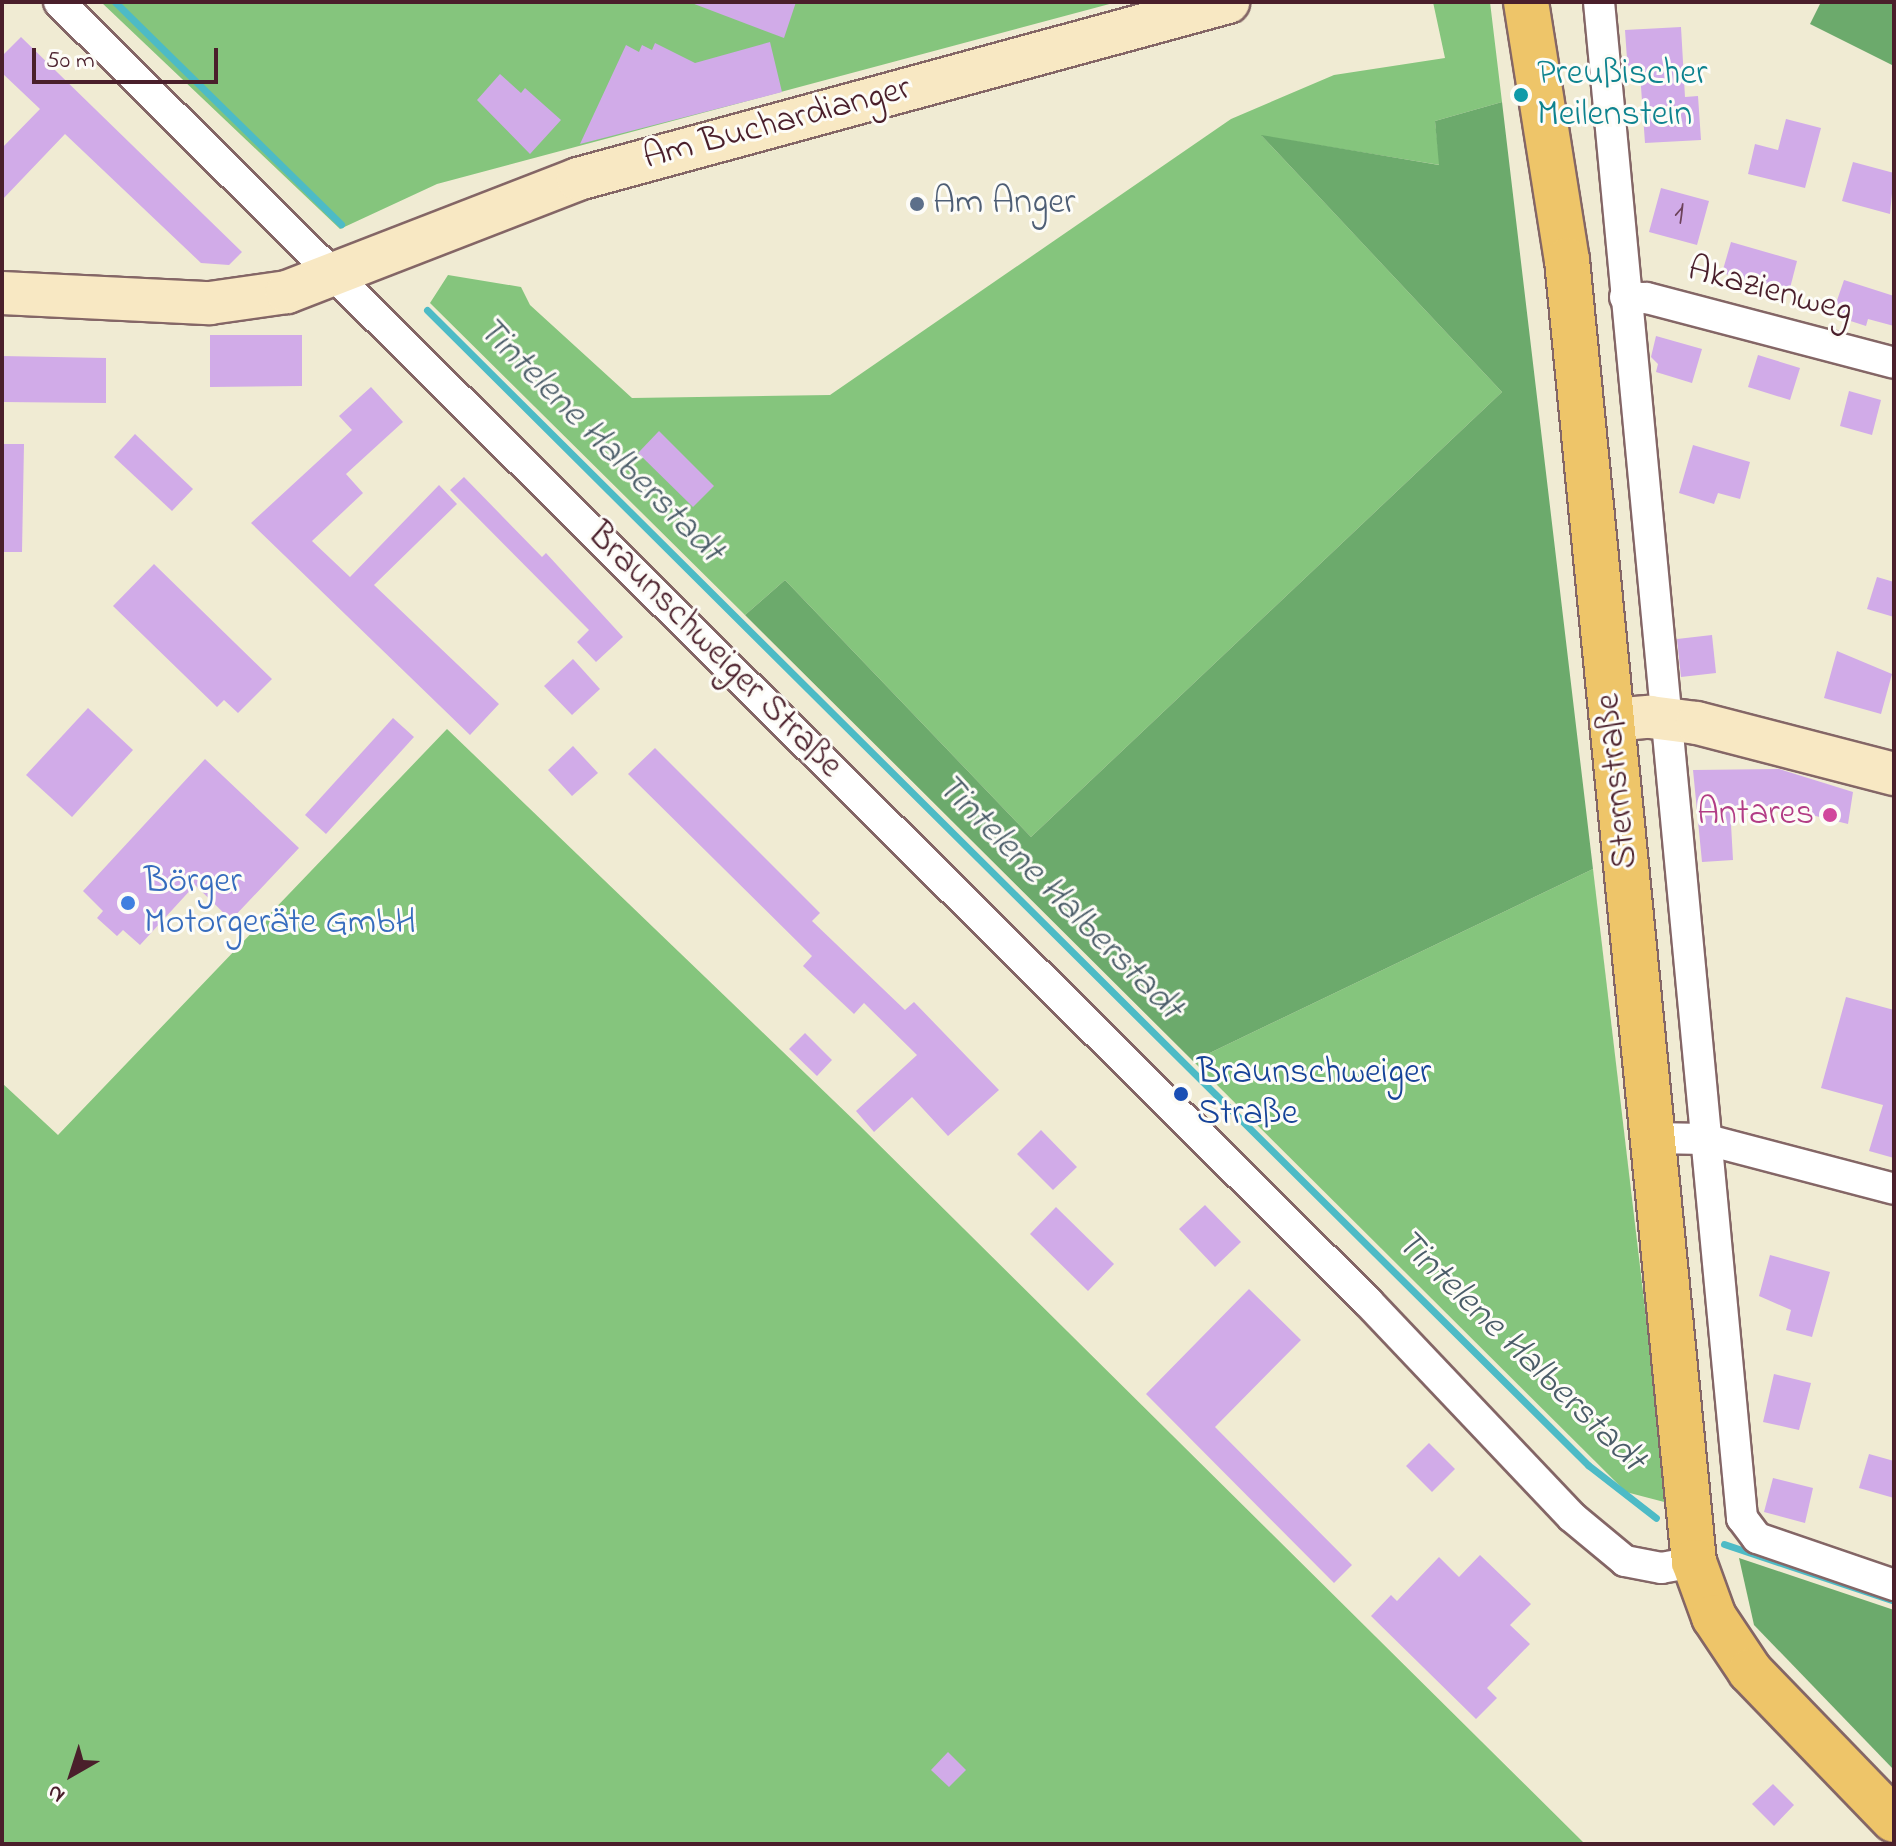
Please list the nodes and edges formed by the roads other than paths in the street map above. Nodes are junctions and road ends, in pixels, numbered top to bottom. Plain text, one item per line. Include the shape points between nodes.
1 (59, 2) edge
2 (1228, 2) edge
3 (1526, 2) edge
4 (1599, 2) edge
5 (337, 275) junction
6 (2, 293) edge
7 (1625, 297) junction
8 (1894, 363) edge
9 (1666, 717) junction
10 (1612, 720) junction
11 (1894, 774) edge
12 (1655, 1138) junction
13 (1704, 1139) junction
14 (1894, 1189) edge
15 (1694, 1562) junction
16 (1894, 1585) edge
17 (1894, 1820) edge

1 - 5 street, Braunschweiger Straße
2 - 5 main road, Am Buchardianger via 578,179
3 - 10 main road, Sternstraße via 1559,188
4 - 7 street, Sternstraße
5 - 6 main road, Am Buchardianger via 232,302
5 - 15 street, Braunschweiger Straße via 1368,1302 1572,1517 1625,1561 1661,1568
7 - 8 street, Akazienweg via 1647,298
7 - 9 street, Sternstraße
9 - 10 main road
9 - 11 main road
9 - 13 street, Sternstraße
10 - 12 main road, Sternstraße
12 - 13 street
12 - 15 main road, Sternstraße
13 - 14 street
13 - 16 street, Sternstraße via 1746,1526 1757,1538
15 - 17 main road via 1714,1617 1750,1671

